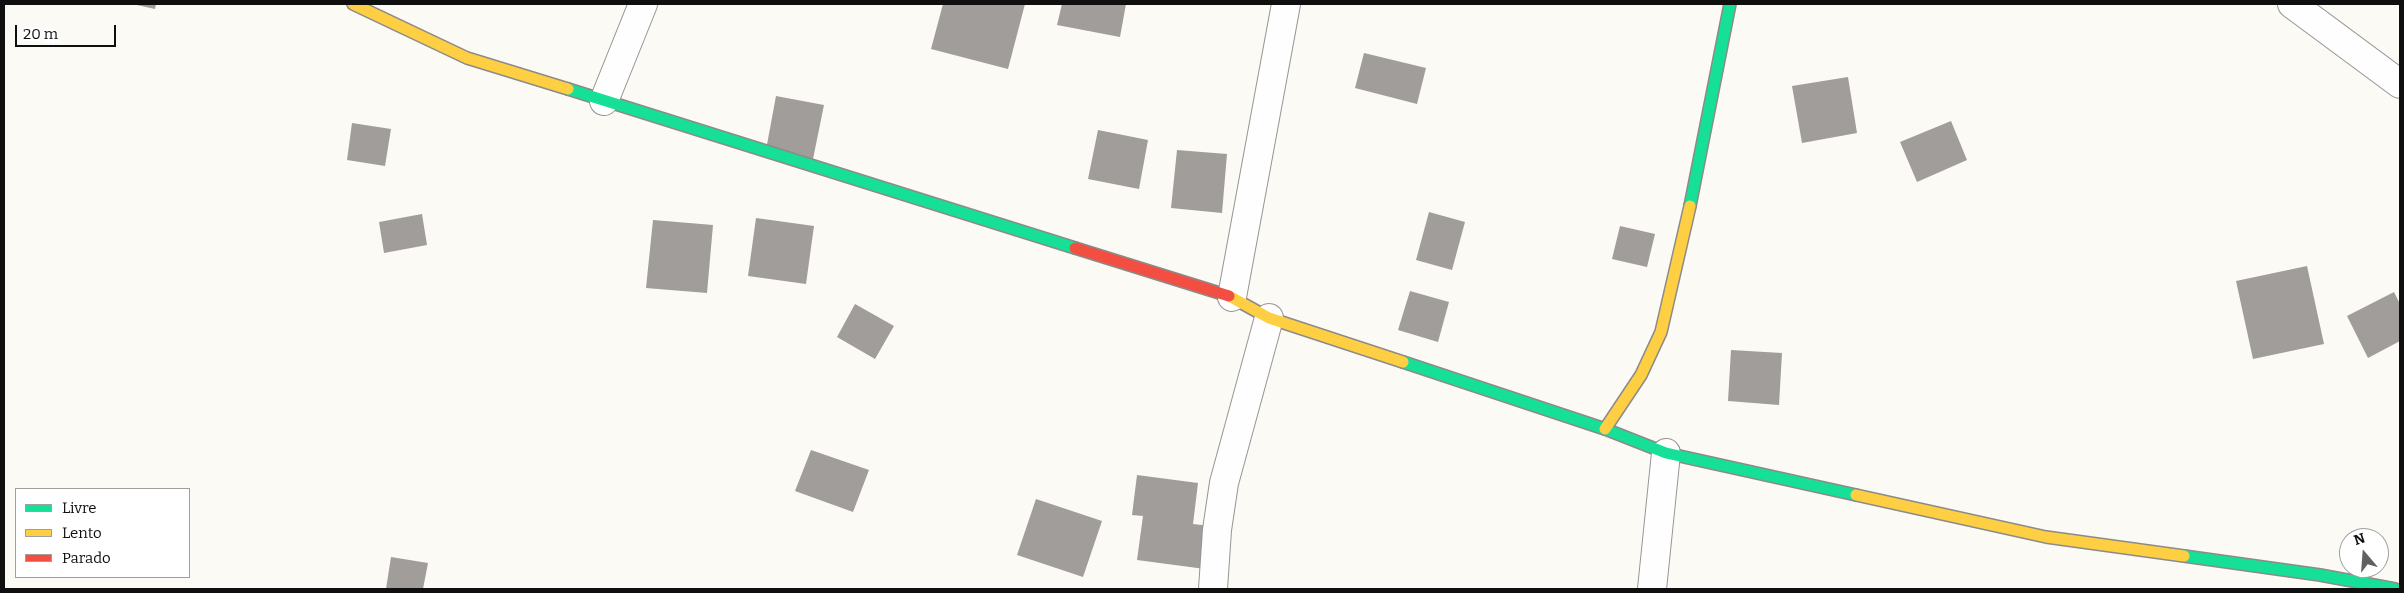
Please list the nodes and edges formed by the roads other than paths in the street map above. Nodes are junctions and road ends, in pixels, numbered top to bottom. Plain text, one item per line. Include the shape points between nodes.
1 (353, 4) edge
2 (643, 4) edge
3 (1286, 4) edge
4 (1730, 4) edge
5 (2292, 4) edge
6 (2400, 84) edge
7 (604, 101) junction
8 (1232, 297) junction
9 (1270, 318) junction
10 (1605, 429) junction
11 (1666, 453) junction
12 (1213, 589) edge
13 (1652, 589) edge
14 (2395, 589) edge

1 - 7 street via 467,58
2 - 7 street
3 - 8 street
4 - 10 street via 1661,332 1641,375
5 - 6 street
7 - 8 street
8 - 9 street
9 - 10 street
9 - 12 street via 1224,483
10 - 11 street
11 - 13 street
11 - 14 street via 2046,537 2320,575

